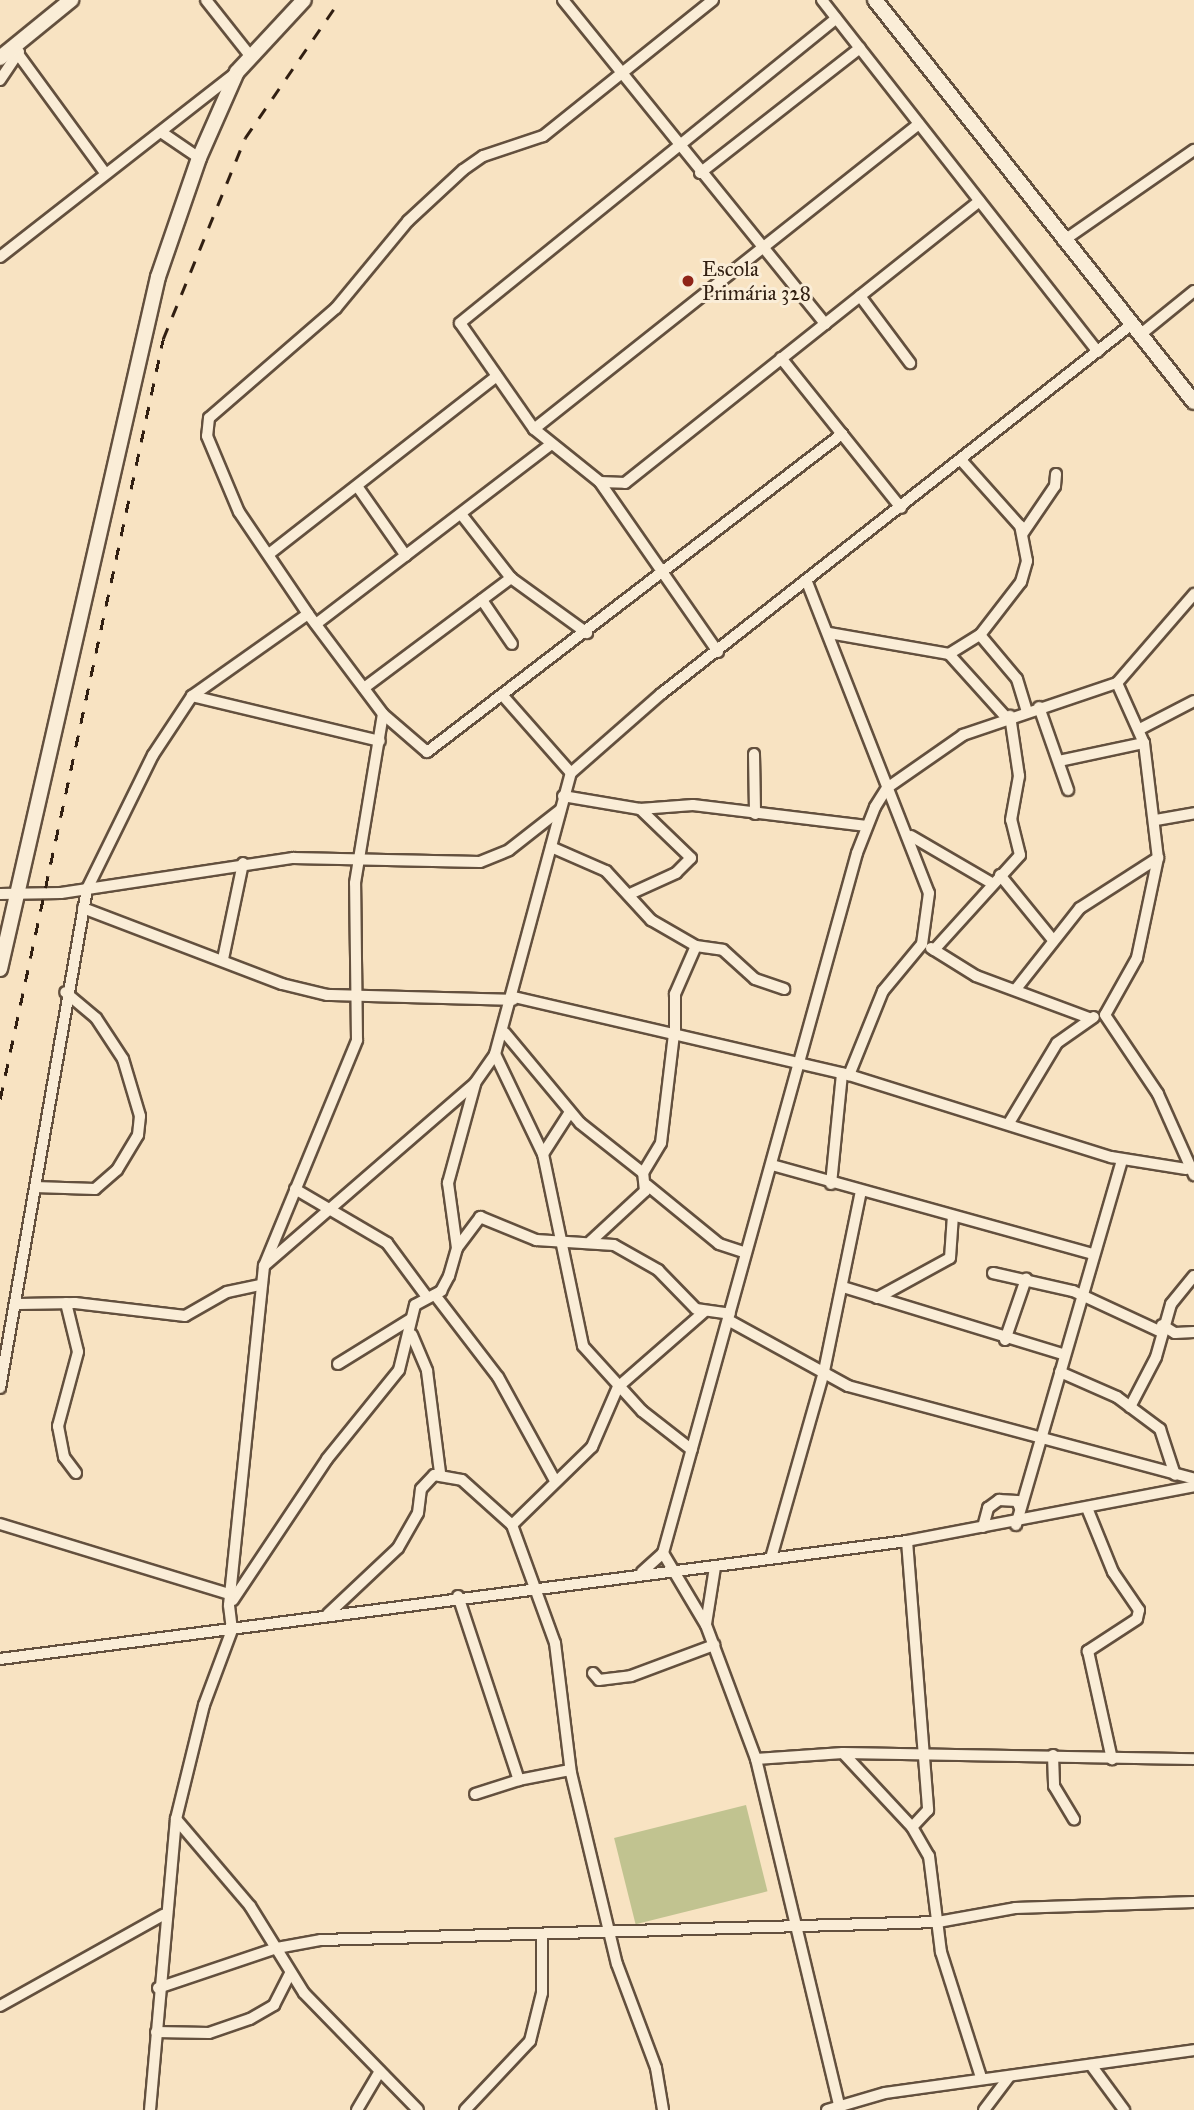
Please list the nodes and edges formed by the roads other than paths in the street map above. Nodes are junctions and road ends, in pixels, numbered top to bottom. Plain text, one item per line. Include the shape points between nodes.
1 (71, 0) edge
2 (206, 0) edge
3 (304, 0) edge
4 (563, 0) edge
5 (713, 0) edge
6 (822, 0) edge
7 (875, 0) edge
8 (836, 18) junction
9 (30, 34) junction
10 (860, 48) junction
11 (18, 54) junction
12 (251, 57) junction
13 (0, 58) edge
14 (237, 72) junction
15 (622, 73) junction
16 (0, 80) edge
17 (919, 124) junction
18 (161, 132) junction
19 (679, 145) junction
20 (1194, 150) edge
21 (199, 158) junction
22 (105, 173) junction
23 (701, 173) junction
24 (980, 201) junction
25 (1063, 241) junction
26 (763, 248) junction
27 (0, 257) edge
28 (1192, 295) edge
29 (860, 296) junction
30 (825, 324) junction
31 (1136, 329) junction
32 (1098, 352) junction
33 (781, 358) junction
34 (910, 363) dead end
35 (497, 376) junction
36 (1194, 402) edge
37 (534, 429) junction
38 (842, 434) junction
39 (550, 445) junction
40 (961, 460) junction
41 (1056, 474) dead end
42 (600, 482) junction
43 (357, 486) junction
44 (901, 508) junction
45 (461, 514) junction
46 (1023, 533) junction
47 (269, 554) junction
48 (406, 556) junction
49 (661, 576) junction
50 (511, 578) junction
51 (807, 582) junction
52 (1193, 598) edge
53 (482, 600) junction
54 (308, 614) junction
55 (316, 624) junction
56 (587, 633) junction
57 (829, 633) junction
58 (980, 635) junction
59 (512, 644) dead end
60 (718, 652) junction
61 (949, 654) junction
62 (1116, 683) junction
63 (364, 688) junction
64 (192, 696) junction
65 (504, 697) junction
66 (1194, 701) edge
67 (1039, 707) junction
68 (1027, 711) junction
69 (383, 714) junction
70 (1008, 717) junction
71 (1140, 729) junction
72 (380, 741) junction
73 (1144, 743) junction
74 (754, 754) dead end
75 (1059, 761) junction
76 (571, 774) junction
77 (887, 788) junction
78 (1068, 790) dead end
79 (563, 796) junction
80 (640, 809) junction
81 (560, 810) junction
82 (1194, 813) edge
83 (755, 814) junction
84 (1156, 820) junction
85 (867, 826) junction
86 (910, 835) junction
87 (551, 847) junction
88 (359, 856) junction
89 (1158, 858) junction
90 (243, 863) junction
91 (997, 879) junction
92 (87, 889) junction
93 (0, 894) edge
94 (630, 894) junction
95 (15, 897) junction
96 (83, 908) junction
97 (1053, 940) junction
98 (922, 944) junction
99 (696, 946) junction
100 (934, 950) junction
101 (223, 959) junction
102 (0, 969) edge
103 (784, 989) dead end
104 (1016, 989) junction
105 (65, 992) junction
106 (358, 999) junction
107 (513, 999) junction
108 (1105, 1015) junction
109 (1089, 1018) junction
110 (505, 1033) junction
111 (674, 1034) junction
112 (495, 1054) junction
113 (803, 1064) junction
114 (846, 1075) junction
115 (475, 1083) junction
116 (570, 1112) junction
117 (1009, 1123) junction
118 (543, 1154) junction
119 (1122, 1160) junction
120 (772, 1165) junction
121 (1190, 1172) edge
122 (643, 1173) junction
123 (831, 1184) junction
124 (647, 1185) junction
125 (35, 1187) junction
126 (295, 1189) junction
127 (860, 1195) junction
128 (329, 1211) junction
129 (953, 1219) junction
130 (591, 1241) junction
131 (564, 1243) junction
132 (457, 1248) junction
133 (746, 1253) junction
134 (1092, 1254) junction
135 (264, 1266) junction
136 (993, 1273) dead end
137 (1194, 1276) edge
138 (1026, 1279) junction
139 (259, 1285) junction
140 (844, 1287) junction
141 (431, 1296) junction
142 (1084, 1297) junction
143 (877, 1298) junction
144 (66, 1303) junction
145 (19, 1304) junction
146 (704, 1312) junction
147 (729, 1317) junction
148 (411, 1319) junction
149 (1160, 1328) junction
150 (1194, 1332) edge
151 (412, 1335) junction
152 (1005, 1340) junction
153 (1065, 1355) junction
154 (338, 1364) dead end
155 (1060, 1372) junction
156 (823, 1376) junction
157 (618, 1387) junction
158 (0, 1388) edge
159 (1130, 1407) junction
160 (1040, 1436) junction
161 (692, 1450) junction
162 (440, 1472) junction
163 (76, 1473) dead end
164 (1175, 1475) junction
165 (554, 1479) junction
166 (1194, 1479) edge
167 (1194, 1486) edge
168 (1020, 1508) junction
169 (1087, 1508) junction
170 (0, 1524) edge
171 (512, 1525) junction
172 (1016, 1525) junction
173 (983, 1527) junction
174 (907, 1541) junction
175 (663, 1553) junction
176 (771, 1559) junction
177 (715, 1567) junction
178 (677, 1571) junction
179 (642, 1572) junction
180 (536, 1588) junction
181 (458, 1597) junction
182 (230, 1600) junction
183 (328, 1614) junction
184 (706, 1625) junction
185 (232, 1630) junction
186 (714, 1645) junction
187 (0, 1659) edge
188 (593, 1673) dead end
189 (843, 1754) junction
190 (1053, 1755) junction
191 (927, 1756) junction
192 (755, 1759) junction
193 (1112, 1759) junction
194 (1194, 1759) edge
195 (570, 1770) junction
196 (519, 1780) junction
197 (475, 1794) dead end
198 (176, 1819) junction
199 (1073, 1819) dead end
200 (912, 1827) junction
201 (1194, 1902) edge
202 (163, 1915) junction
203 (938, 1922) junction
204 (795, 1925) junction
205 (609, 1934) junction
206 (542, 1937) junction
207 (277, 1948) junction
208 (290, 1974) junction
209 (158, 1988) junction
210 (0, 2006) edge
211 (156, 2032) junction
212 (1194, 2050) edge
213 (1091, 2065) junction
214 (380, 2071) junction
215 (981, 2077) junction
216 (1009, 2077) junction
217 (839, 2109) edge
218 (150, 2110) edge
219 (357, 2110) edge
220 (418, 2110) edge
221 (465, 2110) edge
222 (663, 2110) edge
223 (827, 2110) edge
224 (984, 2110) edge
225 (1124, 2110) edge

1 - 9 street
2 - 12 street
3 - 12 street
4 - 15 street
5 - 15 street
6 - 8 street
7 - 25 street
8 - 10 street
8 - 19 street
9 - 11 street
9 - 13 street
10 - 17 street
10 - 23 street
11 - 16 street
11 - 22 street
12 - 14 street
14 - 18 street
14 - 21 street
15 - 19 street
15 - 47 street via 543,136 483,156 463,170 408,221 336,308 209,418 207,436 233,500
17 - 24 street
17 - 26 street
18 - 21 street
18 - 22 street
19 - 23 street
19 - 35 street via 460,323
20 - 25 street
21 - 95 street via 132,377
22 - 27 street
23 - 26 street
24 - 29 street
24 - 32 street
25 - 31 street
26 - 30 street
26 - 37 street
28 - 31 street
29 - 30 street
29 - 34 street
30 - 33 street
31 - 32 street
31 - 36 street
32 - 40 street
33 - 38 street
33 - 42 street via 625,482
35 - 37 street
35 - 43 street
37 - 39 street
38 - 44 street
38 - 49 street
39 - 42 street
39 - 45 street
40 - 44 street
40 - 46 street
41 - 46 street via 1055,486
42 - 49 street
43 - 47 street
43 - 48 street
44 - 51 street
45 - 48 street
45 - 50 street
46 - 58 street via 1026,573
47 - 54 street
48 - 55 street
49 - 56 street
49 - 60 street
50 - 53 street
50 - 56 street
51 - 57 street
51 - 60 street
52 - 62 street
53 - 59 street
53 - 63 street
54 - 55 street
54 - 64 street
55 - 63 street
56 - 65 street
57 - 61 street
57 - 77 street
58 - 61 street
58 - 68 street via 1017,679
60 - 76 street
61 - 70 street
62 - 67 street
62 - 71 street
63 - 69 street
64 - 72 street
64 - 92 street via 153,755
65 - 69 street via 427,752
65 - 76 street
66 - 71 street
67 - 68 street
67 - 75 street
68 - 70 street
69 - 72 street
70 - 77 street via 944,746
70 - 91 street via 1019,776 1012,820 1020,855
71 - 73 street
72 - 88 street
73 - 75 street
73 - 84 street
74 - 83 street
75 - 78 street
76 - 79 street
77 - 85 street
77 - 86 street
79 - 80 street
79 - 81 street
80 - 83 street via 693,805
80 - 94 street via 691,858 676,873
81 - 87 street
81 - 88 street via 509,850 480,862
82 - 84 street
83 - 85 street
84 - 89 street
85 - 113 street
86 - 91 street
86 - 98 street via 929,893
87 - 94 street via 588,860
87 - 107 street
88 - 90 street
88 - 106 street via 354,905
89 - 97 street via 1100,890
89 - 108 street via 1137,958
90 - 92 street
90 - 101 street
91 - 97 street
91 - 100 street via 971,916
92 - 95 street
92 - 96 street
93 - 95 street
94 - 99 street via 651,920
95 - 102 street
96 - 101 street
96 - 105 street
97 - 104 street
98 - 100 street
98 - 114 street via 883,991
99 - 103 street via 717,947 755,979
99 - 111 street via 675,994
100 - 104 street via 976,976
101 - 106 street via 282,984
104 - 109 street
105 - 125 street
105 - 125 street via 96,1018 117,1048 134,1088 138,1135 117,1170 95,1189
106 - 107 street
106 - 126 street via 357,1040
107 - 110 street
107 - 111 street
108 - 109 street
108 - 121 street via 1158,1094 1182,1140
109 - 117 street via 1058,1043
110 - 112 street
110 - 116 street
111 - 113 street
111 - 122 street via 662,1143
112 - 115 street
112 - 118 street
113 - 114 street
113 - 120 street
114 - 117 street
114 - 123 street
115 - 128 street
115 - 132 street via 448,1183
116 - 118 street
116 - 122 street
117 - 119 street
118 - 131 street via 545,1186
119 - 121 street
119 - 134 street
120 - 123 street
120 - 133 street
122 - 124 street
123 - 127 street
124 - 130 street via 636,1203
124 - 133 street via 719,1244
125 - 145 street
126 - 128 street
126 - 135 street
127 - 129 street
127 - 140 street
128 - 135 street
128 - 141 street via 387,1243
129 - 134 street
129 - 143 street via 950,1258
130 - 131 street
130 - 146 street via 630,1249
131 - 132 street via 521,1237 480,1217
131 - 157 street via 575,1330
132 - 141 street
133 - 147 street
134 - 142 street
135 - 139 street
136 - 138 street
137 - 149 street
138 - 142 street
138 - 152 street
139 - 144 street via 227,1292 186,1316
139 - 182 street
140 - 143 street
140 - 156 street
141 - 148 street
141 - 165 street via 498,1377
142 - 149 street
142 - 153 street
143 - 152 street
144 - 145 street
144 - 163 street via 78,1352 58,1426 64,1457
145 - 158 street
146 - 147 street
146 - 157 street
147 - 156 street
147 - 161 street
148 - 151 street
148 - 154 street
149 - 150 street
149 - 159 street via 1156,1357
151 - 162 street via 427,1371
151 - 182 street via 399,1370 327,1459
152 - 153 street
153 - 155 street
155 - 159 street
155 - 160 street
156 - 160 street
156 - 176 street
157 - 161 street
157 - 165 street via 600,1435
159 - 164 street via 1160,1429
160 - 164 street
160 - 168 street
161 - 175 street
162 - 171 street via 462,1480
162 - 183 street via 421,1489 414,1522 391,1558
164 - 166 street
165 - 171 street via 549,1494
167 - 169 street
168 - 172 street
168 - 173 street via 1017,1501 999,1500 988,1508
169 - 172 street
169 - 193 street via 1112,1572 1139,1610 1137,1619 1088,1651
170 - 182 street
171 - 180 street
172 - 173 street
173 - 174 street
174 - 176 street
174 - 191 street
175 - 178 street
175 - 179 street
176 - 177 street
177 - 178 street
177 - 184 street
178 - 179 street
178 - 184 street
179 - 180 street
180 - 181 street
180 - 195 street via 555,1643
181 - 183 street
181 - 196 street
182 - 185 street
183 - 185 street
184 - 186 street
185 - 187 street
185 - 198 street via 204,1705
186 - 188 street via 631,1676 599,1680
186 - 192 street
189 - 191 street
189 - 192 street
189 - 200 street
190 - 191 street
190 - 193 street
190 - 199 street via 1054,1786
191 - 200 street via 928,1810
192 - 204 street
193 - 194 street
195 - 196 street
195 - 205 street
196 - 197 street
198 - 202 street
198 - 207 street
200 - 203 street via 937,1880
201 - 203 street via 1015,1908
202 - 209 street
202 - 210 street
203 - 204 street
203 - 215 street via 942,1952
204 - 205 street
204 - 217 street
205 - 206 street
205 - 222 street via 656,2068
206 - 207 street via 454,1932
206 - 221 street via 542,1993 530,2042
207 - 208 street
207 - 209 street
208 - 211 street via 274,2005 250,2019 209,2033
208 - 214 street
209 - 211 street
211 - 218 street
212 - 213 street
213 - 216 street
213 - 225 street
214 - 219 street
214 - 220 street
215 - 216 street
215 - 217 street via 884,2093
216 - 224 street
217 - 223 street

